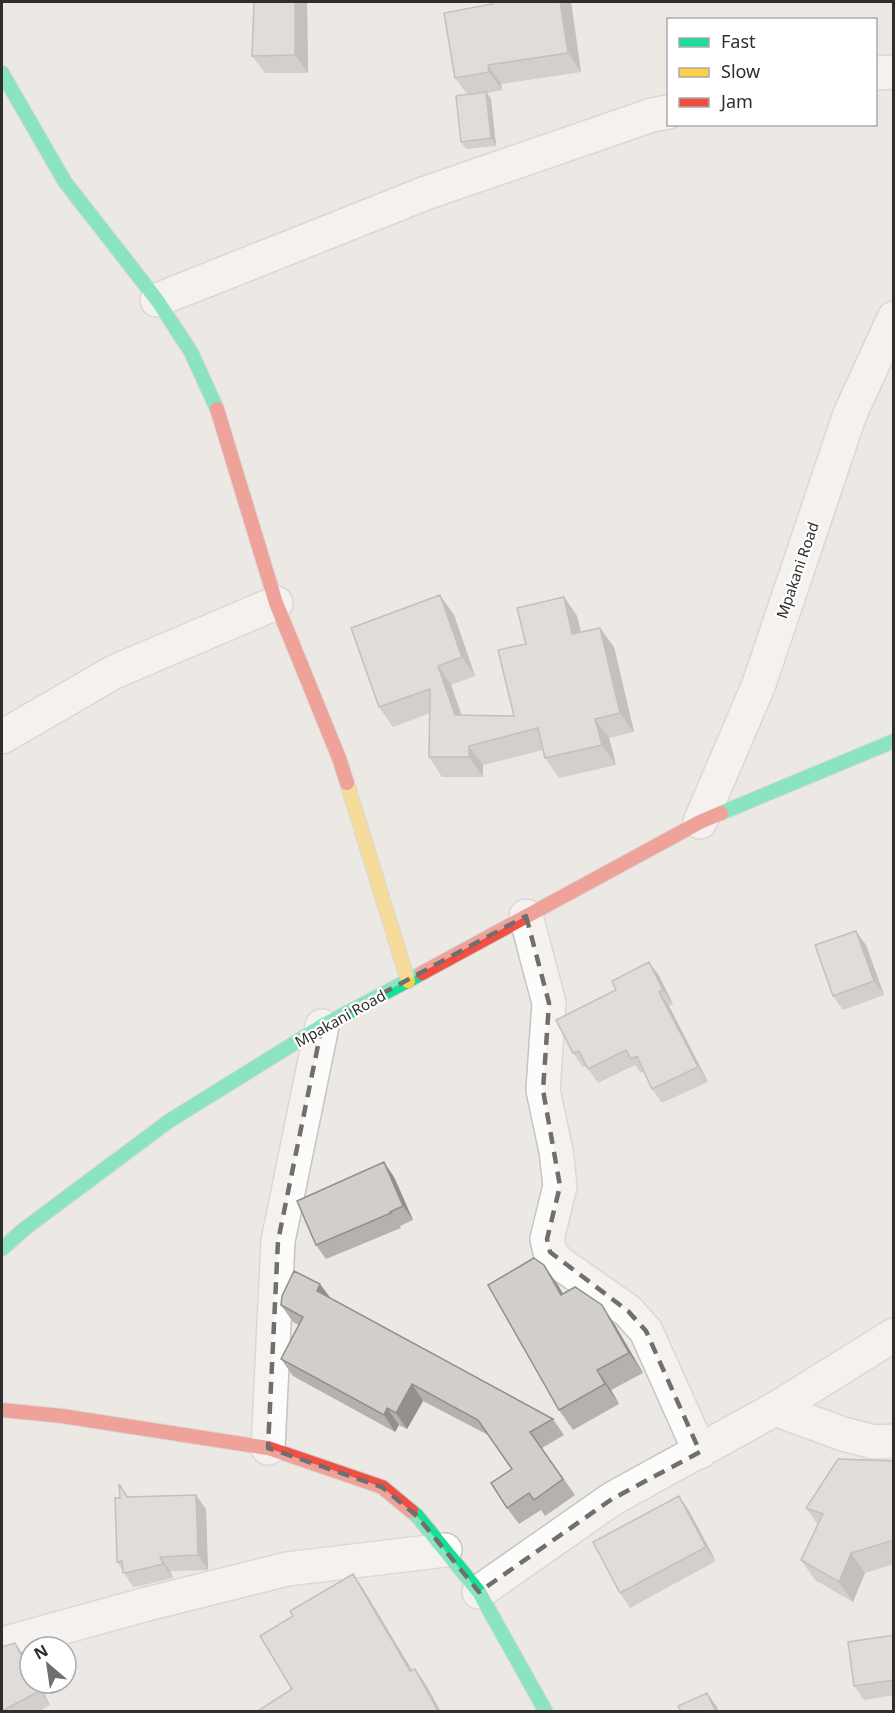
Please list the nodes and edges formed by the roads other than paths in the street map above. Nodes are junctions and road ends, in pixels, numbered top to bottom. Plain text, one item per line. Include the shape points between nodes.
1 (894, 72) edge
2 (2, 73) edge
3 (877, 74) edge
4 (667, 112) edge
5 (157, 300) junction
6 (894, 318) edge
7 (276, 603) junction
8 (2, 737) edge
9 (894, 741) edge
10 (700, 822) junction
11 (526, 916) junction
12 (408, 981) junction
13 (322, 1026) junction
14 (2, 1249) edge
15 (894, 1335) edge
16 (776, 1409) junction
17 (2, 1410) edge
18 (894, 1441) edge
19 (268, 1448) junction
20 (700, 1452) junction
21 (445, 1550) junction
22 (479, 1592) junction
23 (2, 1644) edge
24 (546, 1712) edge

1 - 3 street
2 - 5 street via 65,182
4 - 5 street via 426,194
5 - 7 street via 191,352 220,417
6 - 10 street, Mpakani Road via 850,414 759,684
7 - 8 street via 114,672
7 - 12 street via 339,758
9 - 10 street, Mpakani Road
10 - 11 street, Mpakani Road
11 - 12 street, Mpakani Road
11 - 20 street via 549,1003 543,1090 560,1186 547,1239 550,1252 558,1262 628,1311 646,1331
12 - 13 street, Mpakani Road
13 - 14 street, Mpakani Road via 169,1120
13 - 19 street via 278,1241
15 - 16 street
16 - 18 street via 843,1434 874,1442
16 - 20 street
17 - 19 street
19 - 21 street via 382,1487 417,1516
20 - 22 street via 612,1499
21 - 22 street
21 - 23 street via 286,1569
22 - 24 street

